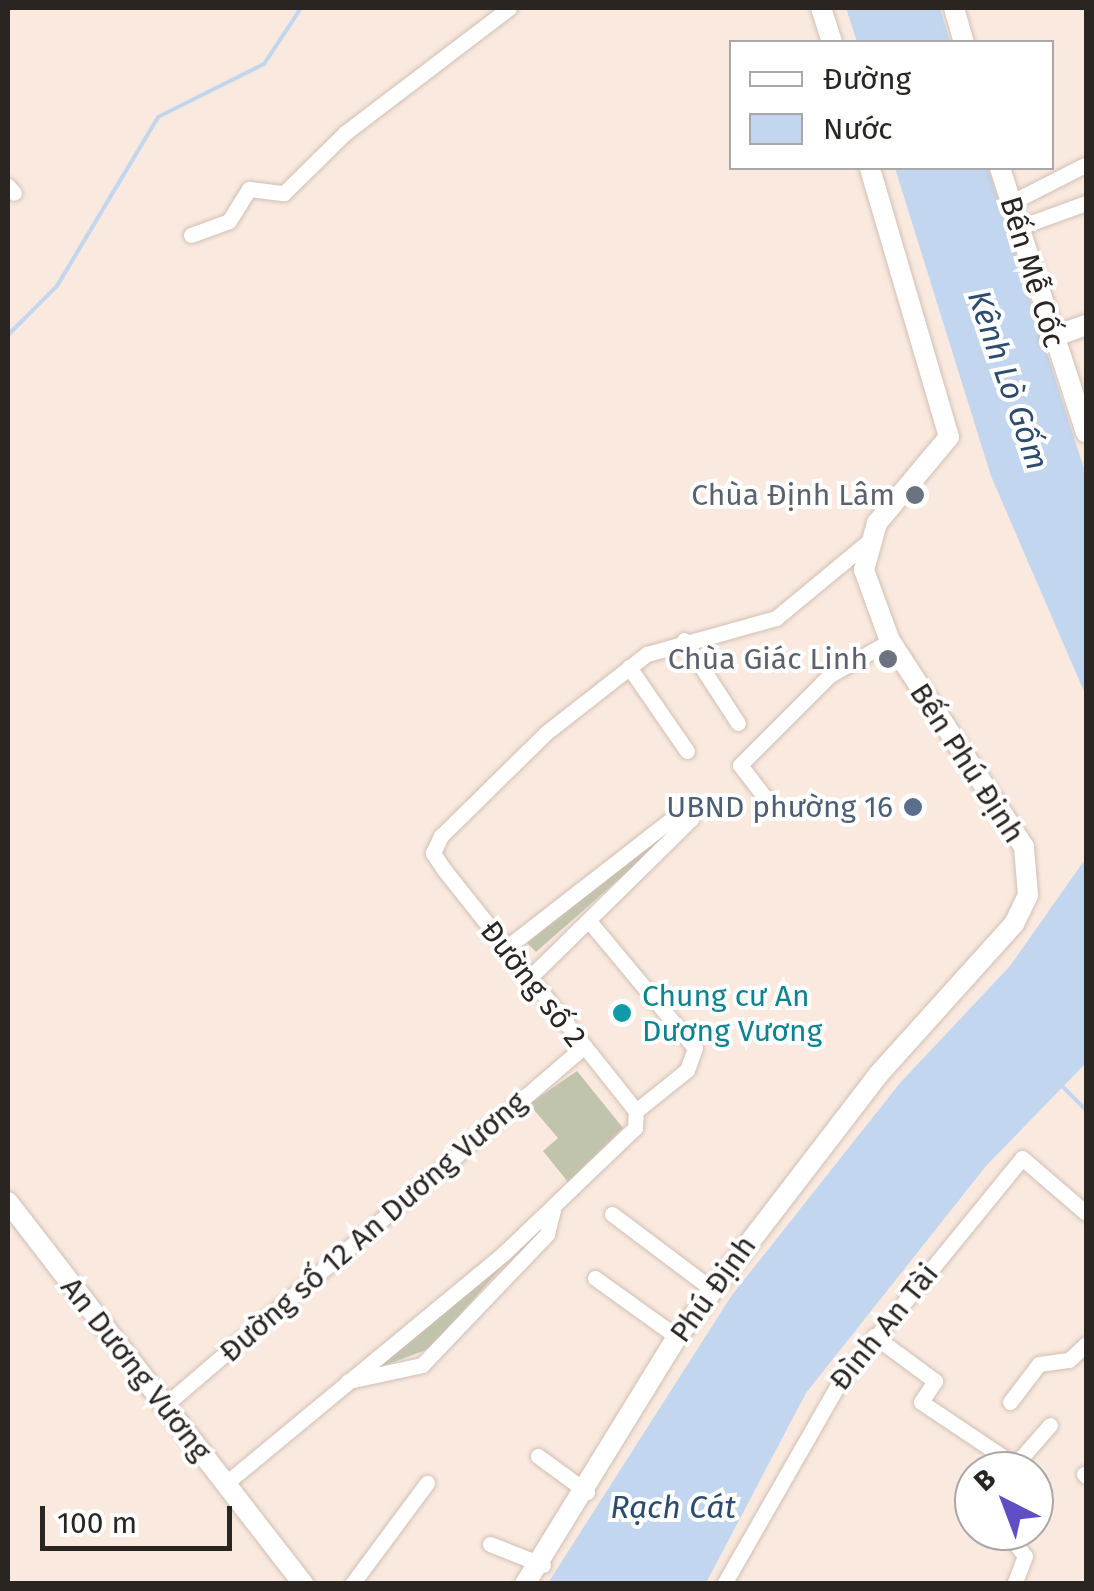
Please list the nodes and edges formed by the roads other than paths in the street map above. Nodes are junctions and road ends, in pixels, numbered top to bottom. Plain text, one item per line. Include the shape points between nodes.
1 (510, 8) edge
2 (821, 8) edge
3 (954, 8) edge
4 (831, 40) edge
5 (963, 40) edge
6 (1085, 166) edge
7 (871, 170) edge
8 (1001, 170) edge
9 (1010, 203) junction
10 (1086, 204) edge
11 (1017, 228) junction
12 (192, 235) dead end
13 (1086, 325) edge
14 (1050, 338) junction
15 (1086, 432) edge
16 (868, 542) junction
17 (684, 640) junction
18 (890, 640) junction
19 (628, 667) junction
20 (738, 723) dead end
21 (687, 752) dead end
22 (770, 804) dead end
23 (589, 921) junction
24 (506, 948) junction
25 (529, 978) junction
26 (930, 1014) joint
27 (582, 1048) junction
28 (636, 1112) junction
29 (8, 1202) edge
30 (553, 1210) junction
31 (1086, 1213) edge
32 (612, 1214) dead end
33 (596, 1278) dead end
34 (713, 1290) junction
35 (874, 1336) junction
36 (676, 1337) junction
37 (1086, 1344) edge
38 (348, 1381) junction
39 (1010, 1402) dead end
40 (164, 1406) junction
41 (1050, 1425) dead end
42 (538, 1456) dead end
43 (426, 1483) dead end
44 (225, 1484) junction
45 (587, 1492) junction
46 (490, 1544) dead end
47 (1021, 1551) edge
48 (543, 1565) junction
49 (303, 1584) edge
50 (352, 1584) edge
51 (525, 1584) edge
52 (724, 1584) edge
53 (1014, 1584) edge

1 - 12 street via 345,133 284,193 248,190 229,222
2 - 4 street
3 - 5 street
6 - 9 street
7 - 16 street via 948,437
8 - 9 street, Bến Mễ Cốc
9 - 11 street, Bến Mễ Cốc
10 - 11 street
11 - 14 street, Bến Mễ Cốc
13 - 14 street
14 - 15 street, Bến Mễ Cốc
16 - 17 street via 776,618
16 - 18 street, Bến Phú Định via 864,570
17 - 19 street
17 - 20 street
18 - 22 street via 830,676 740,765
18 - 26 street, Bến Phú Định via 1024,847 1028,895 1014,924
19 - 21 street
19 - 24 street, Đường số 2 via 508,768 433,854
23 - 24 street via 686,832 686,814
23 - 25 street
23 - 28 street via 695,1048 688,1070
24 - 25 street, Đường số 2
25 - 27 street, Đường số 2
26 - 34 street, Phú Định
27 - 28 street, Đường số 2
27 - 40 street, Đường số 12 An Dương Vương
28 - 30 street via 628,1142
29 - 40 street, An Dương Vương
30 - 38 street
30 - 38 street via 546,1234 444,1347 422,1365
31 - 35 street, Đình An Tài via 1022,1158
32 - 34 street
33 - 36 street
34 - 36 street, Phú Định
35 - 41 street via 936,1381 921,1402 1015,1465
35 - 52 street, Đình An Tài via 813,1420
36 - 45 street, Phú Định
37 - 39 street via 1069,1360 1039,1364
38 - 44 street
40 - 44 street, An Dương Vương
42 - 45 street
43 - 50 street
44 - 49 street, An Dương Vương
45 - 48 street, Phú Định
46 - 48 street
47 - 53 street
48 - 51 street, Phú Định

